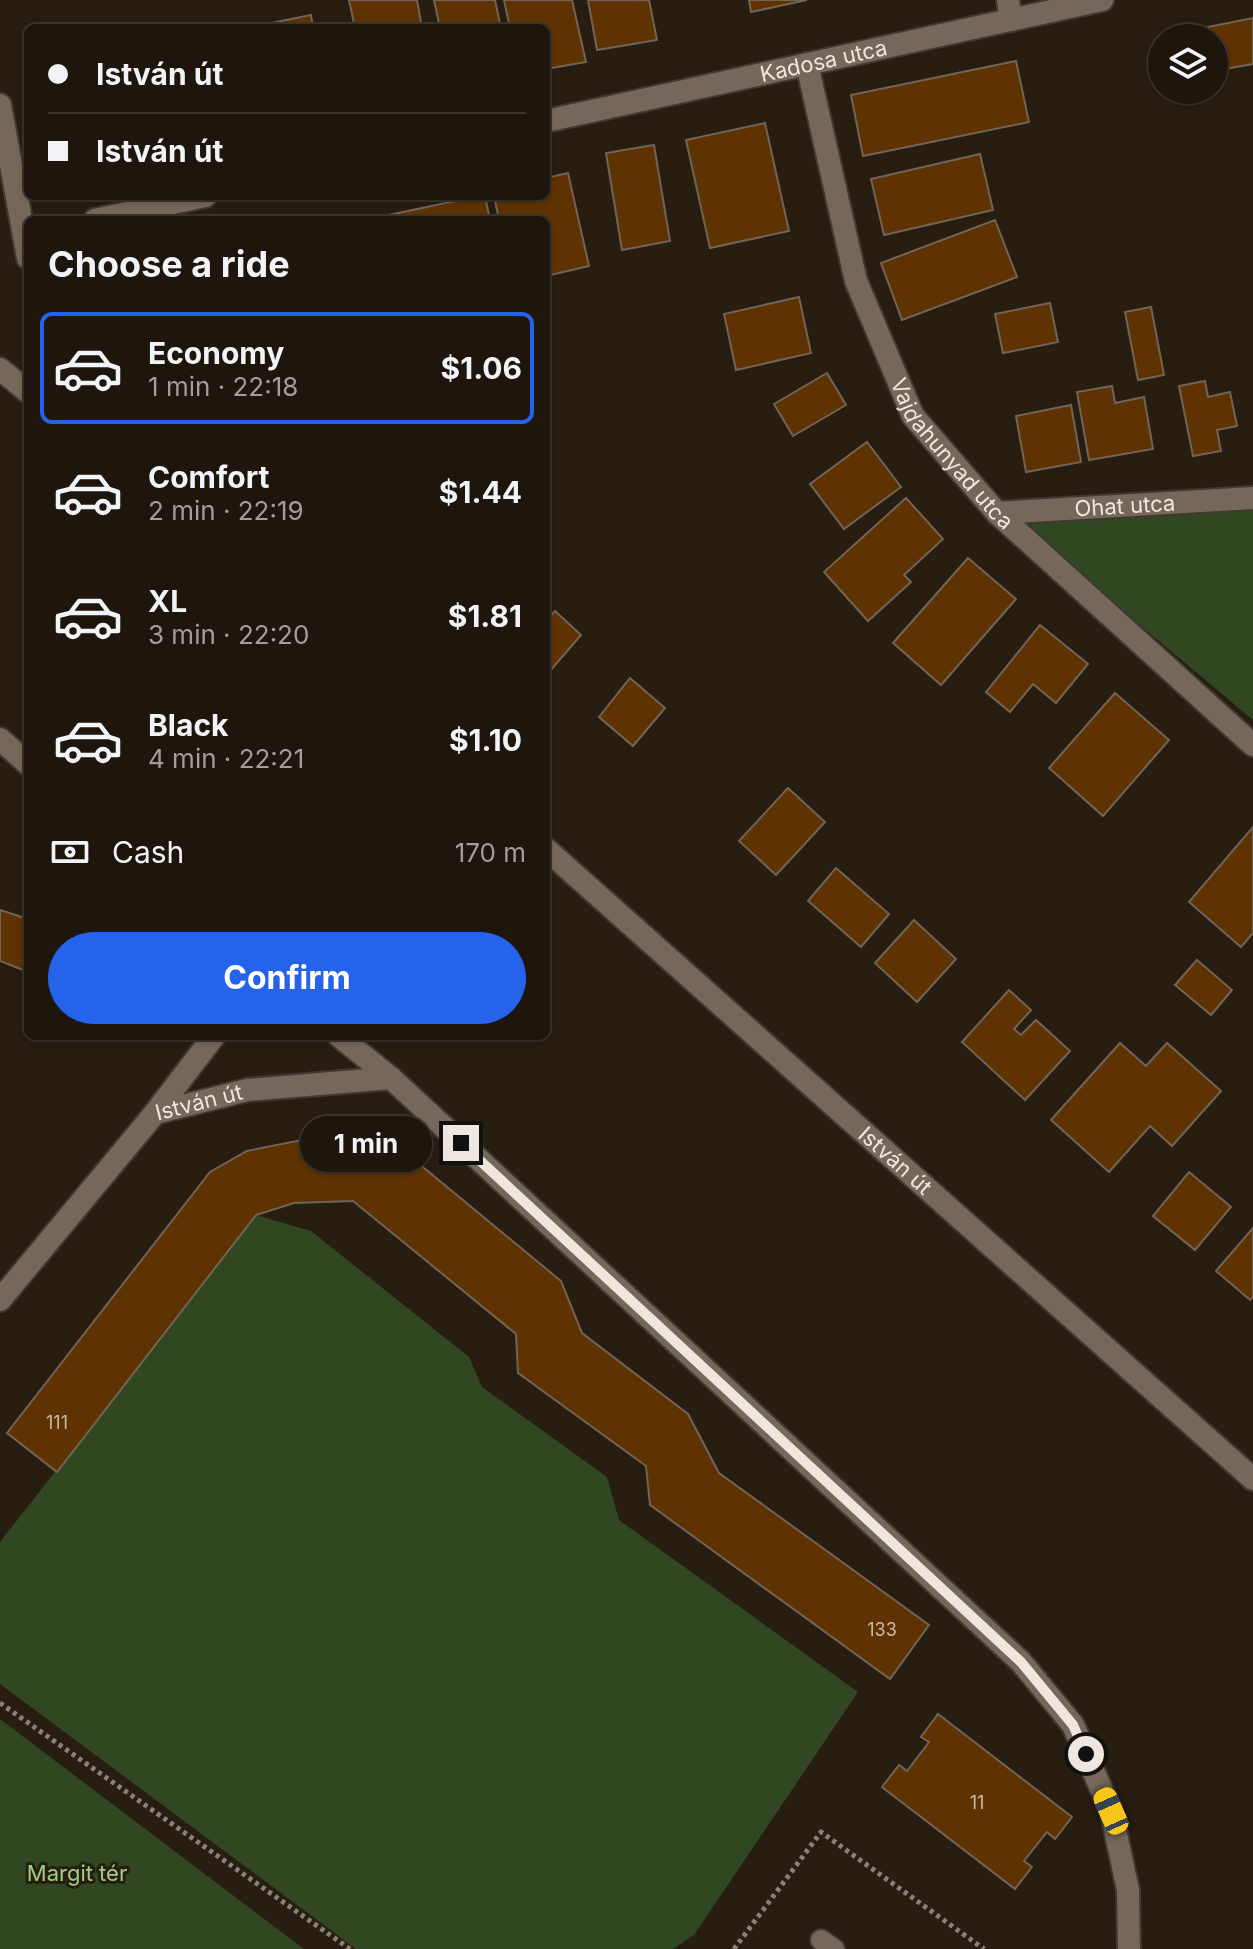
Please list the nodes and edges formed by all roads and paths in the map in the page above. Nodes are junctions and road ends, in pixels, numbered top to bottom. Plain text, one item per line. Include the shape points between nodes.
1 (1102, 0) edge
2 (1010, 10) edge
3 (807, 64) junction
4 (0, 105) edge
5 (550, 120) edge
6 (187, 200) edge
7 (113, 216) edge
8 (24, 232) edge
9 (0, 369) edge
10 (24, 389) edge
11 (1253, 498) edge
12 (997, 513) junction
13 (0, 739) edge
14 (1253, 745) edge
15 (24, 760) edge
16 (550, 853) edge
17 (211, 1040) edge
18 (344, 1040) edge
19 (391, 1078) junction
20 (155, 1113) junction
21 (0, 1300) edge
22 (1250, 1478) edge
23 (0, 1703) edge
24 (350, 1949) edge
25 (734, 1949) edge
26 (984, 1949) edge
27 (1129, 1949) edge

1 - 2 street, Kadosa utca
2 - 3 street, Kadosa utca
3 - 5 street, Kadosa utca
3 - 12 street, Vajdahunyad utca via 861,294 913,416
4 - 8 street
6 - 7 street
9 - 10 street
11 - 12 street, Ohat utca
12 - 14 street, Vajdahunyad utca
13 - 15 street
16 - 22 street, István út
17 - 20 street
18 - 19 street
19 - 20 street, István út via 247,1090
19 - 27 street via 1021,1662 1073,1725 1111,1811 1128,1890
20 - 21 street, István út
23 - 24 path
25 - 26 path via 821,1832

